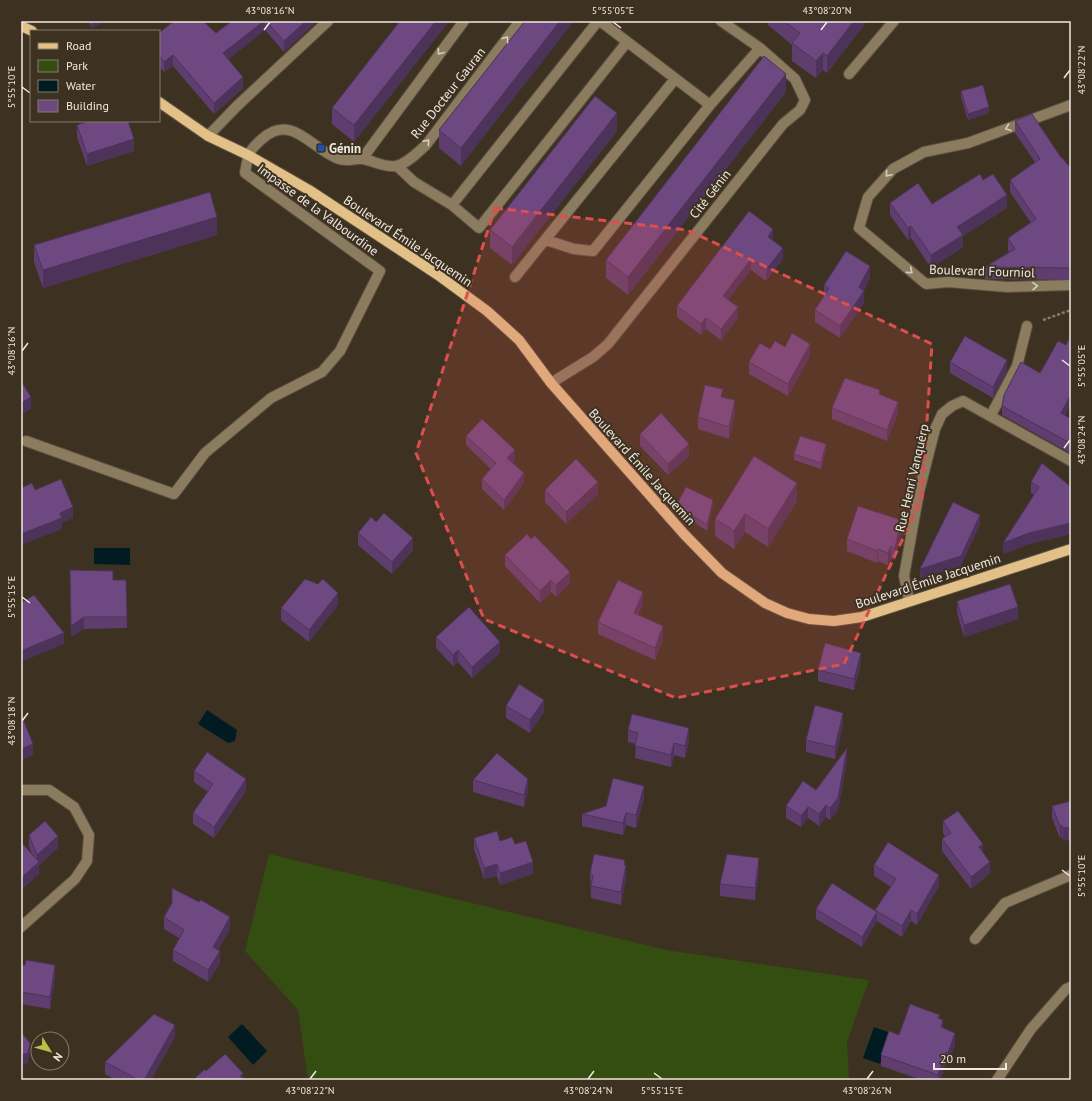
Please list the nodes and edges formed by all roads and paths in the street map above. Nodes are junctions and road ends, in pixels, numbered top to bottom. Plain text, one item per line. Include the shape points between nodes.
1 (328, 21) edge
2 (464, 21) edge
3 (520, 21) edge
4 (599, 21) edge
5 (722, 21) edge
6 (894, 21) edge
7 (627, 42) junction
8 (760, 48) junction
9 (849, 74) dead end
10 (675, 79) junction
11 (160, 103) edge
12 (710, 105) junction
13 (1071, 105) edge
14 (208, 136) junction
15 (248, 155) junction
16 (362, 159) junction
17 (397, 166) junction
18 (452, 205) junction
19 (546, 240) junction
20 (516, 277) dead end
21 (1071, 285) edge
22 (1071, 310) edge
23 (1027, 326) joint
24 (551, 383) junction
25 (991, 415) junction
26 (26, 441) dead end
27 (1071, 461) edge
28 (1071, 549) edge
29 (909, 600) junction
30 (21, 790) edge
31 (1071, 874) edge
32 (21, 927) edge
33 (975, 940) dead end
34 (1071, 987) edge
35 (997, 1080) edge

1 - 14 street
2 -> 16 street
17 -> 3 street, Rue Docteur Gauran via 426,145
4 - 7 street
4 - 18 street
5 - 8 street, Cité Génin
6 - 9 street
7 - 10 street
7 - 18 street via 479,228
8 - 12 street
8 - 24 street, Cité Génin via 796,79 806,100 800,110 783,124 608,344 593,357
10 - 12 street
10 - 19 street
11 - 14 main road, Boulevard Émile Jacquemin
12 - 19 street via 593,252
13 -> 21 street, Boulevard Fourniol via 968,143 924,152 892,169 868,197 859,228 926,284 948,282 1007,287
14 - 15 main road, Boulevard Émile Jacquemin
15 - 16 street via 269,133 280,129 294,130 340,159
15 - 24 main road, Boulevard Émile Jacquemin via 308,190 438,275 487,311 519,340
15 - 26 street, Impasse de la Valbourdine via 245,173 380,271 340,351 322,372 271,398 205,453 174,494
16 - 17 street
17 - 18 street via 414,182
19 - 20 street
22 - 23 path
23 - 25 street via 1017,366
24 - 29 main road, Boulevard Émile Jacquemin via 684,534 722,573 765,603 802,618 834,621 862,617
25 - 27 street, Rue Henri Vanquèrp
25 - 29 street, Rue Henri Vanquèrp via 963,401 942,414 937,424 920,492 904,576
28 - 29 main road, Boulevard Émile Jacquemin
30 - 32 street via 49,790 56,794 74,807 89,835 86,861 75,879
31 - 33 street via 1005,903
34 - 35 street via 1031,1030

